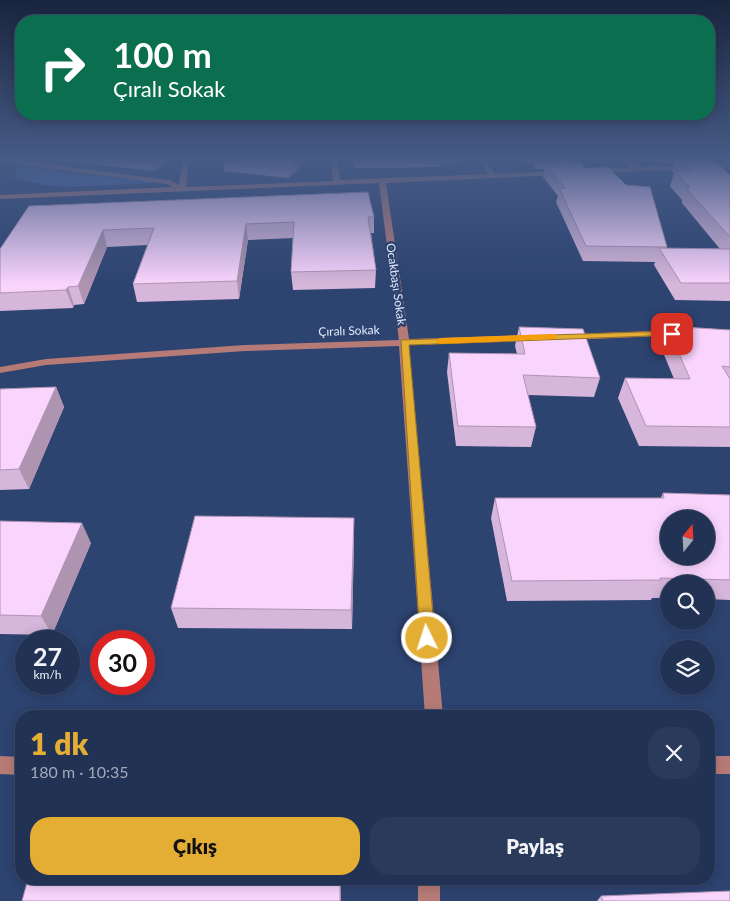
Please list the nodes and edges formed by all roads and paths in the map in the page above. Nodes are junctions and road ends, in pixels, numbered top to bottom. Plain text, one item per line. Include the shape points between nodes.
1 (385, 200) edge
2 (690, 333) edge
3 (562, 337) edge
4 (542, 338) edge
5 (404, 342) junction
6 (0, 370) edge
7 (434, 710) edge
8 (0, 765) edge
9 (715, 765) edge
10 (730, 765) edge
11 (15, 766) edge
12 (429, 885) edge
13 (430, 901) edge

1 - 5 street, Ocakbaşı Sokak
2 - 3 street
4 - 5 street, Çıralı Sokak
5 - 6 street, Çıralı Sokak via 244,348 46,362
5 - 7 street, Ocakbaşı Sokak
8 - 11 street
9 - 10 street
12 - 13 street

